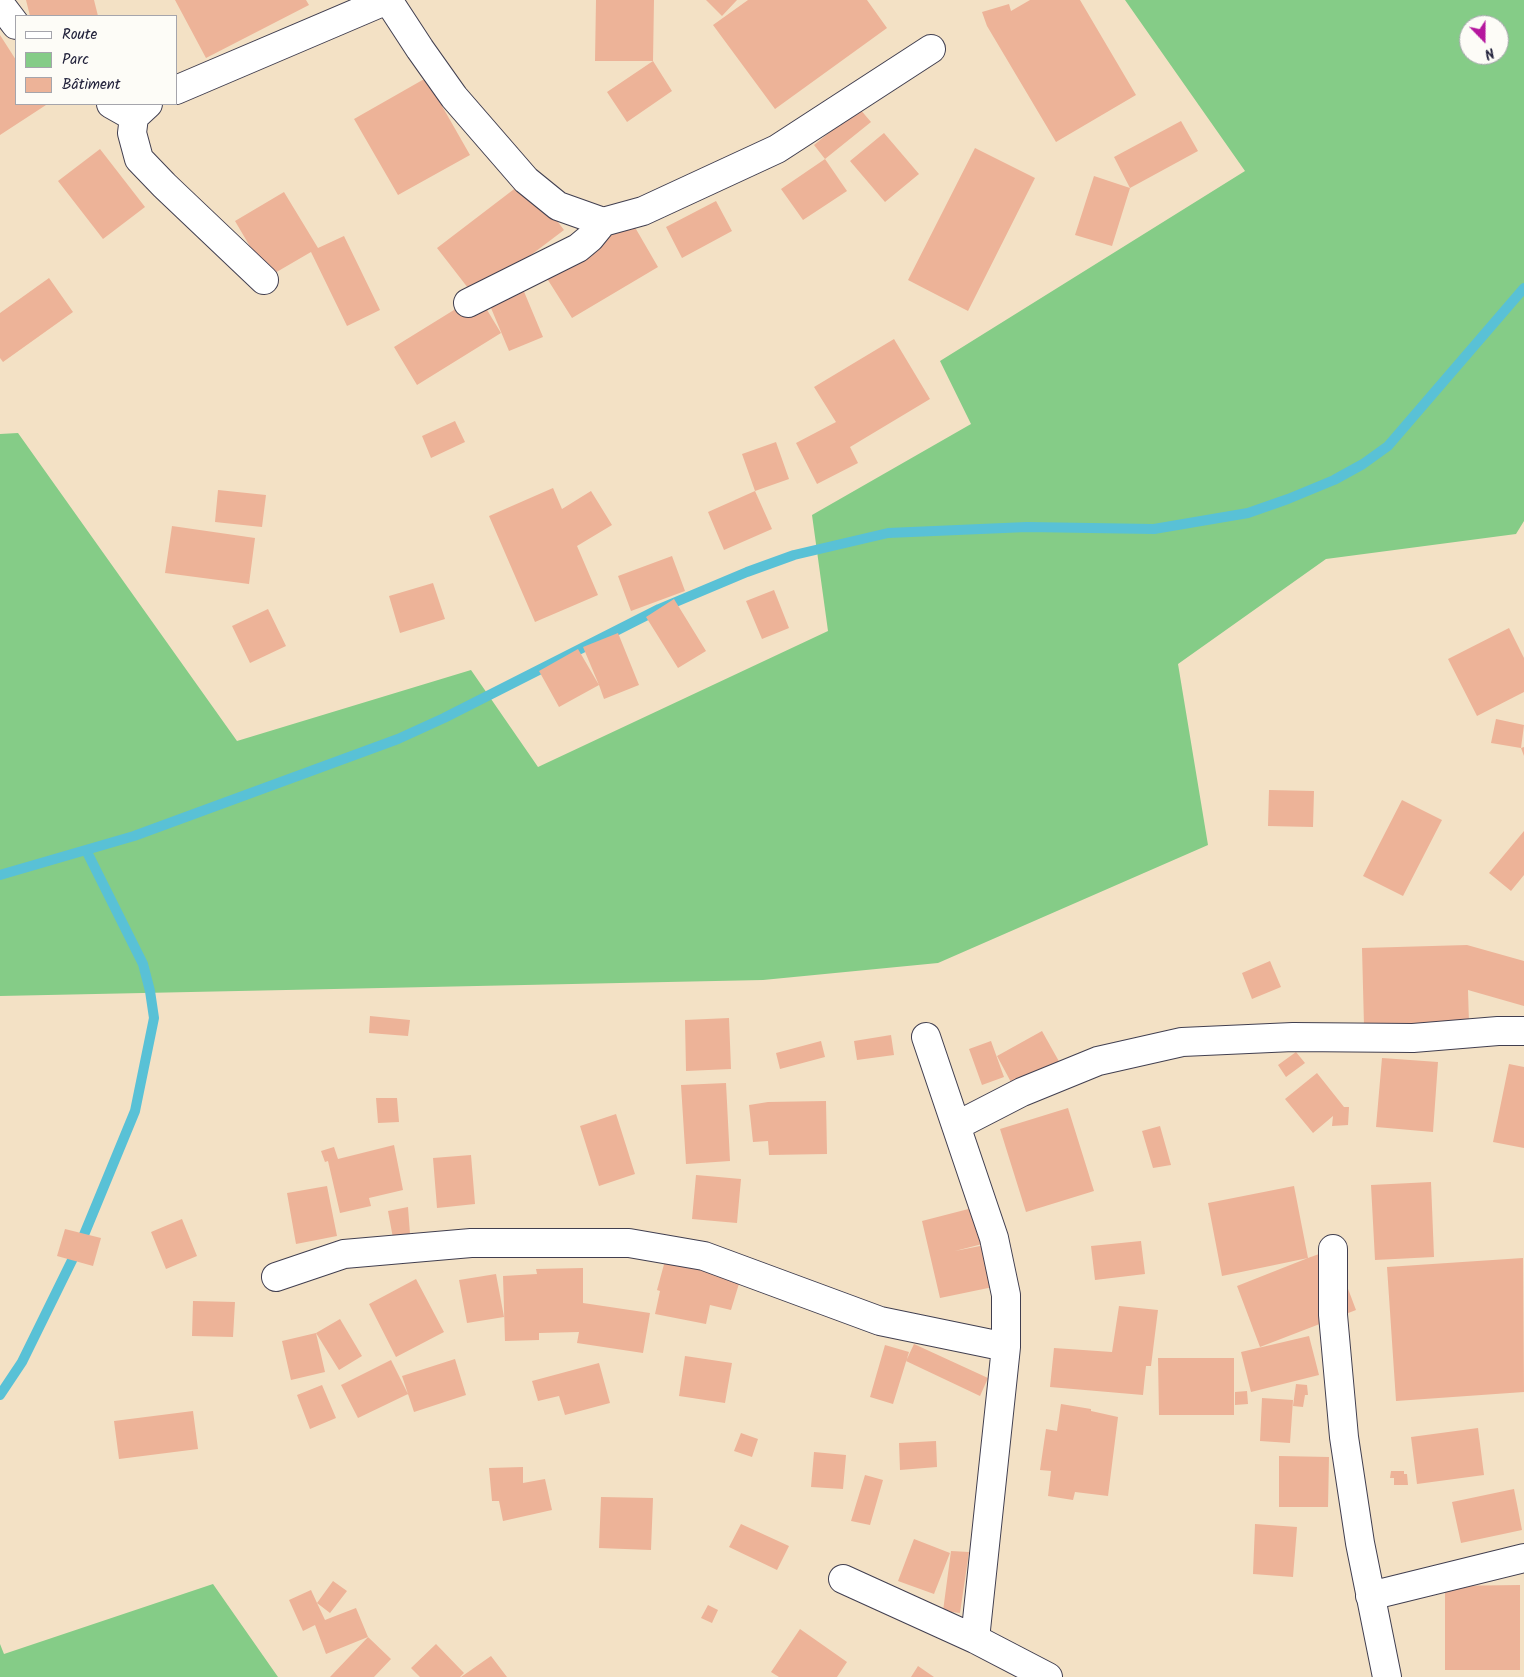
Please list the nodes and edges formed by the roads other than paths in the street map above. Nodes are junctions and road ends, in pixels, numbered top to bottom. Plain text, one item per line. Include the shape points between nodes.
1 (388, 0) edge
2 (0, 4) edge
3 (15, 24) edge
4 (932, 49) dead end
5 (178, 89) edge
6 (116, 105) edge
7 (142, 110) edge
8 (603, 222) junction
9 (264, 280) dead end
10 (468, 303) dead end
11 (1524, 1031) edge
12 (926, 1037) dead end
13 (956, 1126) junction
14 (1333, 1249) dead end
15 (276, 1277) dead end
16 (1006, 1347) junction
17 (1524, 1558) edge
18 (843, 1579) dead end
19 (1370, 1596) junction
20 (976, 1639) junction
21 (1048, 1677) edge
22 (1387, 1677) edge

1 - 5 street
1 - 8 street via 454,96 526,180 558,206
2 - 3 street
4 - 8 street via 777,149 643,211
6 - 7 street
7 - 9 street via 132,133 139,158
8 - 10 street via 578,248
11 - 13 street via 1413,1038 1293,1037 1182,1042 1098,1061 1022,1092
12 - 13 street
13 - 16 street via 994,1238 1006,1295
14 - 19 street via 1333,1315 1344,1437
15 - 16 street via 344,1254 471,1243 629,1243 704,1256 880,1321
16 - 20 street
17 - 19 street
18 - 20 street
19 - 22 street
20 - 21 street

